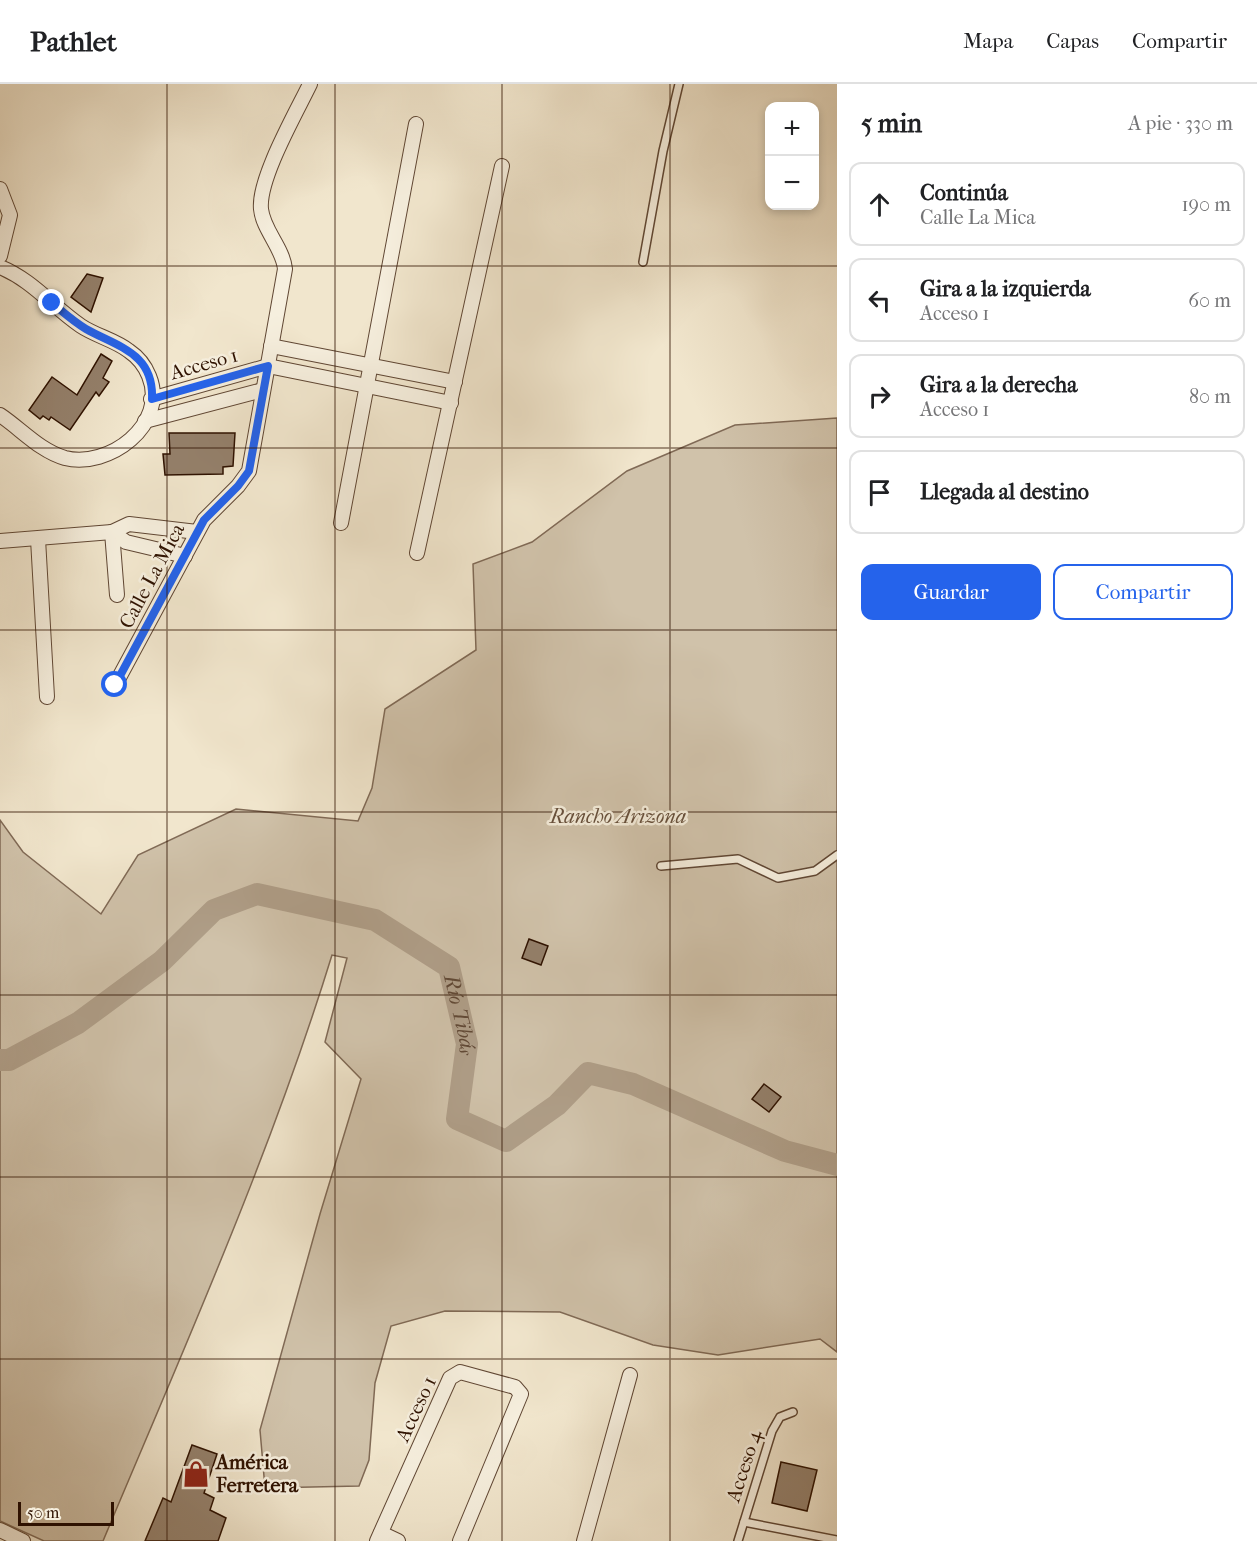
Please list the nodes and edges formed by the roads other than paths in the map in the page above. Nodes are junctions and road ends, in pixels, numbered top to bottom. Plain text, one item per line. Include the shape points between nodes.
1 (310, 84) edge
2 (680, 84) edge
3 (416, 124) dead end
4 (502, 166) dead end
5 (0, 189) edge
6 (0, 256) edge
7 (643, 262) dead end
8 (0, 267) edge
9 (271, 346) junction
10 (372, 365) junction
11 (268, 366) junction
12 (455, 382) junction
13 (368, 384) junction
14 (263, 390) junction
15 (152, 399) junction
16 (451, 403) junction
17 (0, 415) edge
18 (145, 421) junction
19 (341, 523) dead end
20 (112, 532) junction
21 (197, 532) junction
22 (38, 539) junction
23 (0, 541) edge
24 (417, 553) dead end
25 (185, 556) junction
26 (117, 595) dead end
27 (115, 685) dead end
28 (47, 697) dead end
29 (837, 855) edge
30 (662, 866) dead end
31 (630, 1375) dead end
32 (793, 1412) dead end
33 (744, 1522) junction
34 (0, 1530) edge
35 (379, 1537) edge
36 (837, 1540) edge
37 (23, 1541) edge
38 (398, 1541) edge
39 (460, 1541) edge
40 (584, 1541) edge
41 (738, 1541) edge

1 - 9 street, Calle La Mica via 262,190 261,211 285,269
2 - 7 lane via 663,151
3 - 10 street
4 - 12 street
5 - 6 street via 10,214
8 - 15 street, Acceso 1 via 20,275 83,328 130,351 149,376
9 - 10 street
9 - 11 street, Calle La Mica
10 - 12 street
10 - 13 street
11 - 13 street
11 - 14 street, Calle La Mica
11 - 15 street, Acceso 1
12 - 16 street
13 - 16 street
13 - 19 street
14 - 18 street, Acceso 1
14 - 21 street, Calle La Mica via 249,471
15 - 18 street, Acceso 1
16 - 24 street
17 - 18 street, Acceso 1 via 54,454 82,460 112,453 127,443
20 - 21 street via 129,524
20 - 22 street
20 - 25 street via 126,542
20 - 26 street
21 - 25 street, Calle La Mica
22 - 23 street
22 - 28 street
25 - 27 street, Calle La Mica
29 - 30 lane via 815,871 778,878 738,859
31 - 40 street
32 - 33 lane, Acceso 4 via 776,1422
33 - 36 lane
33 - 41 lane, Acceso 4
34 - 37 street
35 - 38 street
35 - 39 street, Acceso 1 via 450,1378 460,1372 515,1387 521,1394

